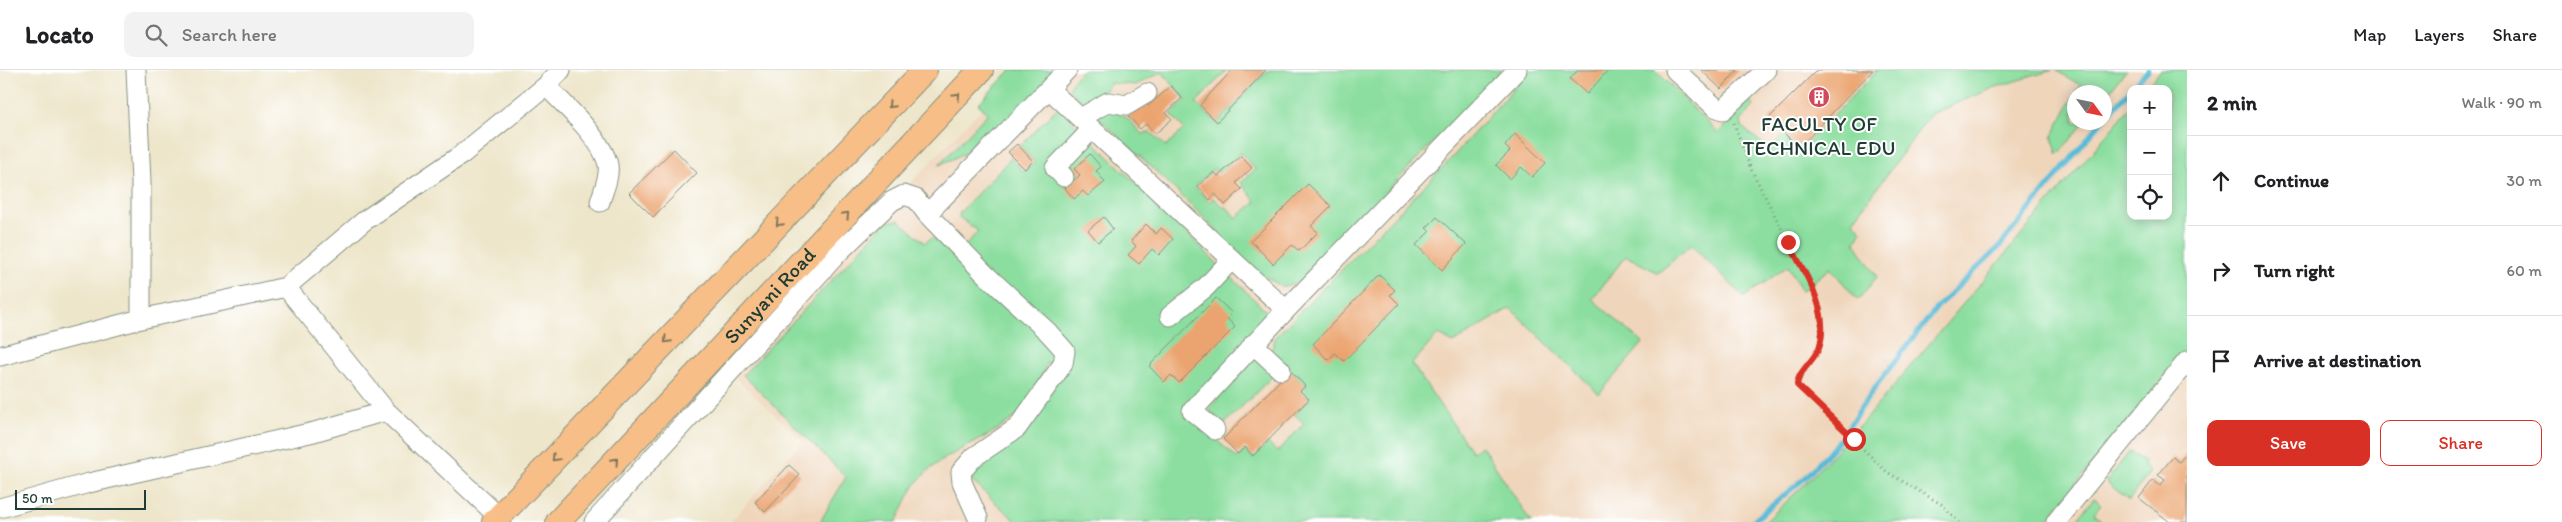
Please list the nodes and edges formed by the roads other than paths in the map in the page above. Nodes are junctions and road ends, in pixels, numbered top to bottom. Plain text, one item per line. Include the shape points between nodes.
1 (136, 70) edge
2 (561, 70) edge
3 (925, 70) edge
4 (981, 70) edge
5 (1067, 70) edge
6 (1517, 70) edge
7 (1675, 70) edge
8 (1766, 70) edge
9 (546, 86) junction
10 (1049, 89) junction
11 (1147, 93) dead end
12 (1086, 124) junction
13 (1064, 177) dead end
14 (600, 202) dead end
15 (927, 214) junction
16 (1232, 260) junction
17 (286, 287) junction
18 (1286, 310) junction
19 (1170, 316) dead end
20 (142, 319) junction
21 (1253, 344) junction
22 (0, 356) edge
23 (2187, 361) edge
24 (1281, 370) dead end
25 (386, 410) junction
26 (1215, 430) dead end
27 (0, 508) edge
28 (978, 518) dead end
29 (496, 519) edge
30 (558, 522) edge
31 (594, 522) edge
32 (2056, 522) edge

1 - 20 street
2 - 9 street
3 -> 29 main road
30 -> 4 main road, Sunyani Road
5 - 10 street
6 - 18 street
7 - 8 street via 1715,107 1724,110
9 - 14 street via 576,116 608,163 608,176
9 - 17 street via 461,155 364,221
10 - 12 street
10 - 15 street
11 - 12 street via 1127,105 1108,102
12 - 13 street via 1055,168
12 - 16 street
15 - 28 street via 1065,351 1063,364 1017,428 974,457 961,472 962,482
15 - 31 street via 916,199 904,195 892,201 838,253
16 - 18 street
16 - 19 street via 1206,287
17 - 20 street
17 - 25 street
18 - 21 street
20 - 22 street
21 - 24 street
21 - 26 street via 1192,411
23 - 32 street
25 - 27 street via 314,432 89,483
25 - 29 street

